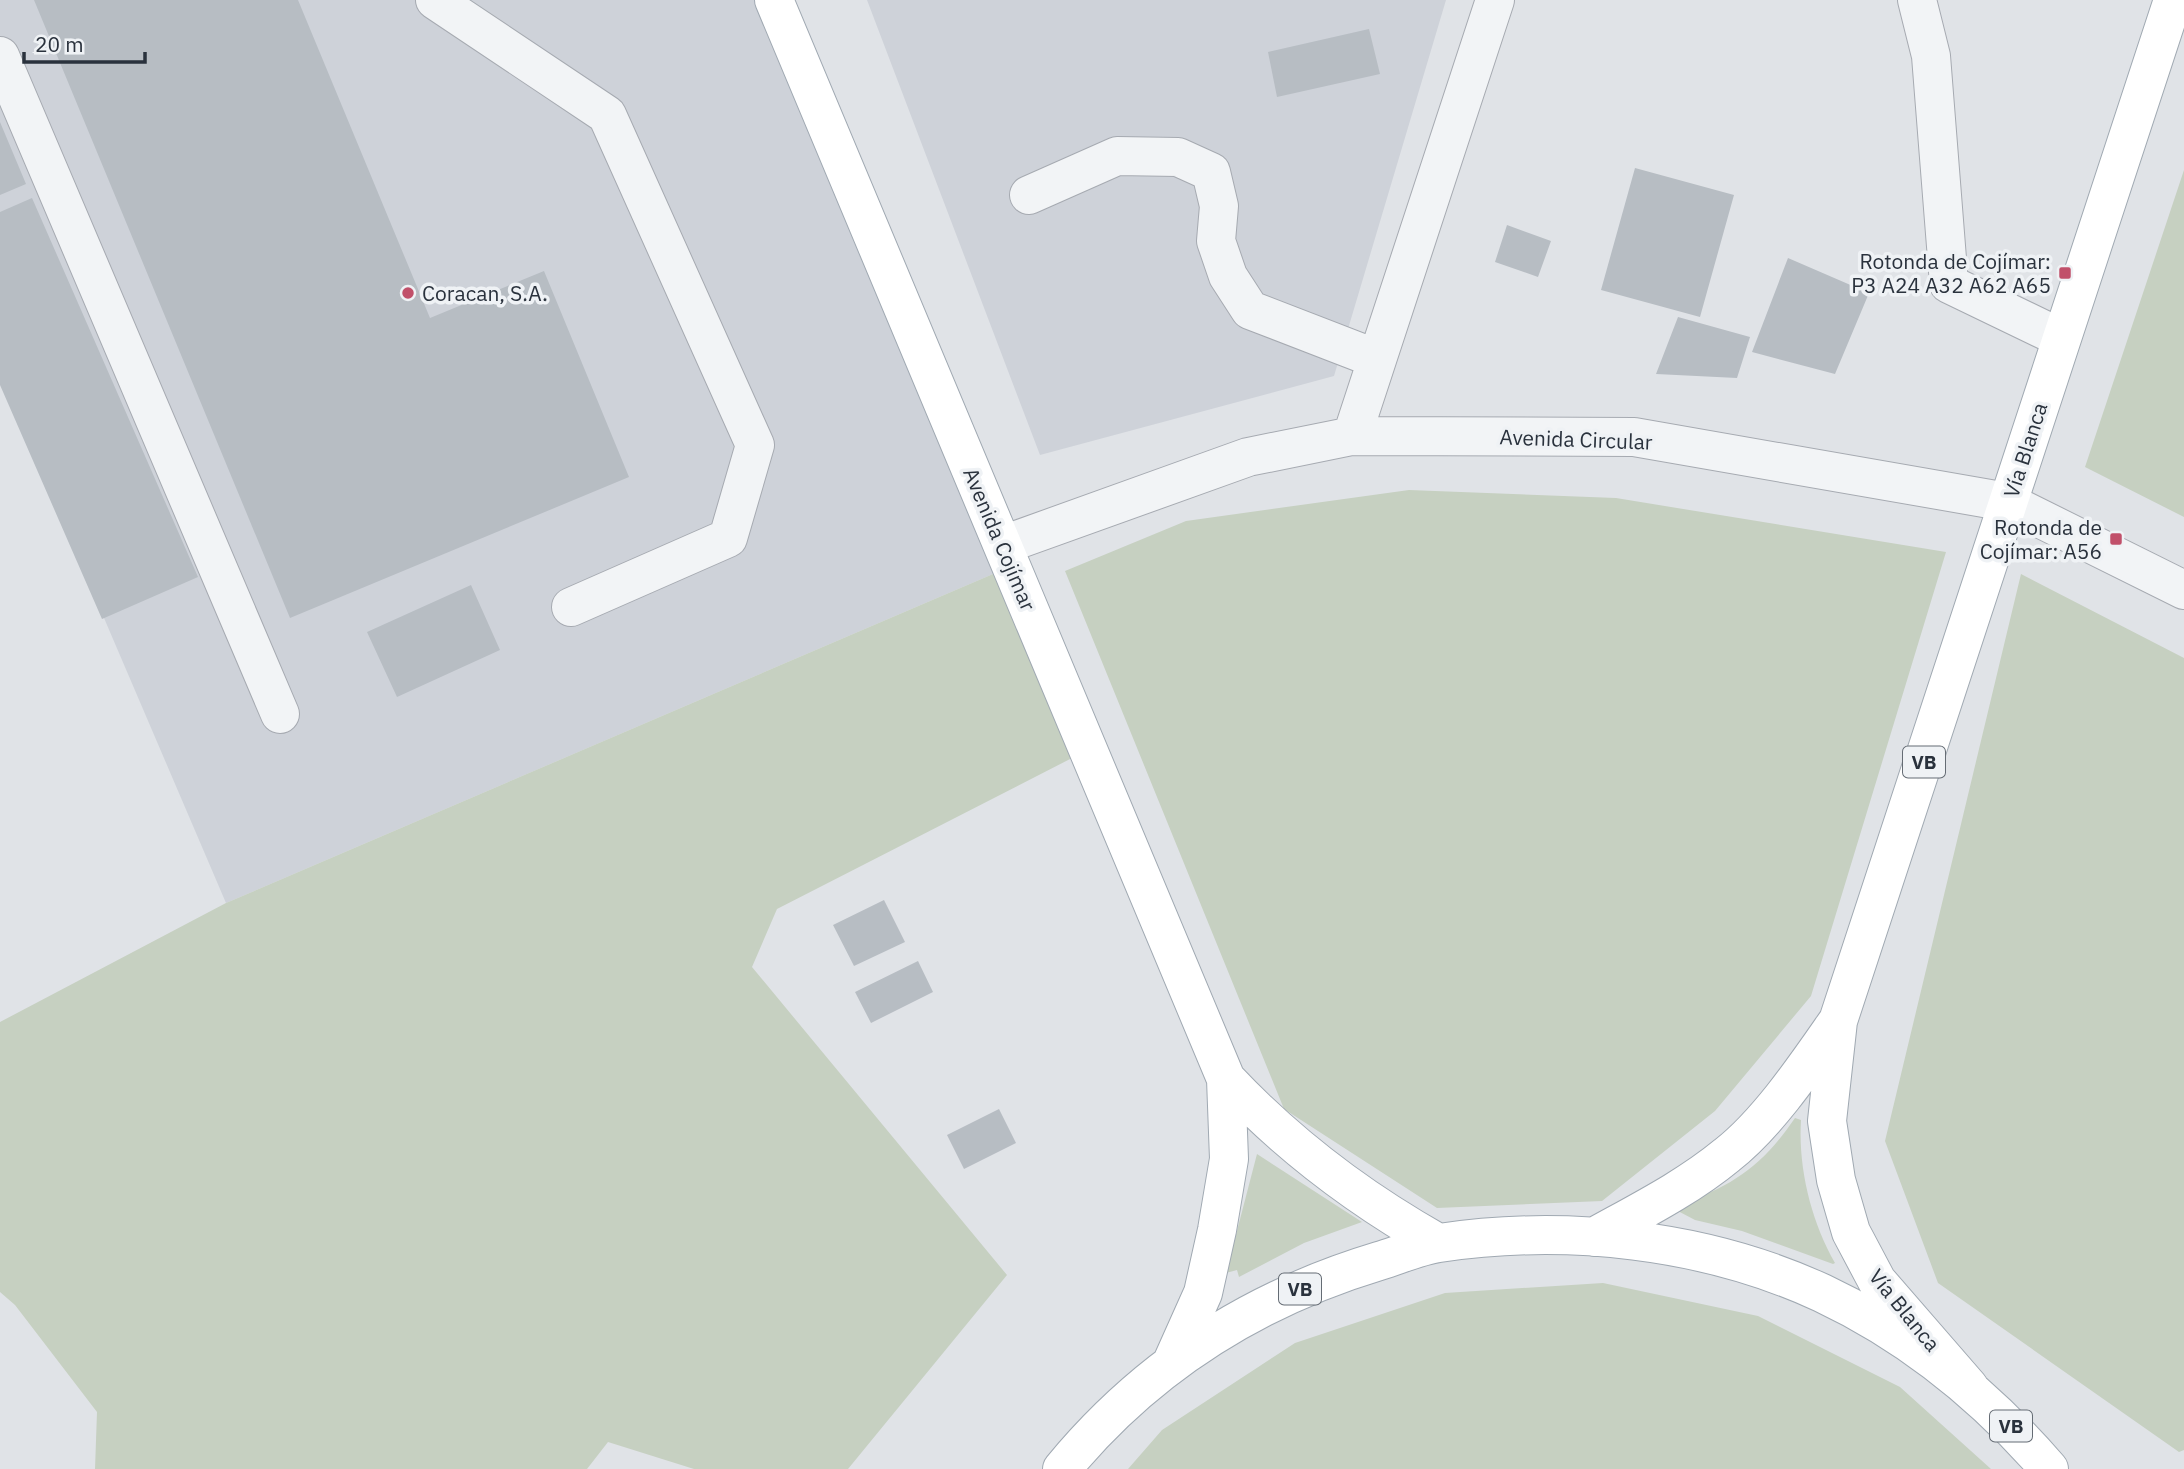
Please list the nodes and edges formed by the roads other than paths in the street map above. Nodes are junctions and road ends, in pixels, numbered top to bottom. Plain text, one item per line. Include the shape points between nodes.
1 (435, 0) edge
2 (774, 0) edge
3 (1496, 0) edge
4 (1917, 0) edge
5 (2173, 0) edge
6 (0, 56) edge
7 (1028, 195) dead end
8 (2061, 338) junction
9 (1377, 359) junction
10 (1352, 436) junction
11 (2007, 502) junction
12 (1003, 545) junction
13 (2184, 590) edge
14 (571, 607) dead end
15 (280, 713) dead end
16 (1838, 1021) junction
17 (1226, 1079) junction
18 (1594, 1237) junction
19 (1438, 1243) junction
20 (1173, 1360) junction
21 (1969, 1387) junction
22 (1062, 1469) edge
23 (2049, 1469) edge

1 - 14 street via 607,115 755,445 728,538
2 - 12 main road, Avenida Cojímar
3 - 9 street
4 - 8 street via 1931,56 1949,284
5 - 8 main road, Vía Blanca / VB
6 - 15 street
7 - 9 street via 1117,156 1178,158 1212,172 1219,206 1216,241 1228,276 1250,310
8 - 11 main road, Vía Blanca / VB
9 - 10 street
10 - 11 street, Avenida Circular via 1634,437
10 - 12 street, Avenida Circular via 1248,457
11 - 13 street, Avenida Circular
11 - 16 main road, Vía Blanca / VB
12 - 17 main road, Avenida Cojímar
16 - 18 main road, Vía Blanca / VB via 1793,1085 1728,1155
16 - 21 main road, Vía Blanca / VB via 1827,1121 1836,1180 1851,1232 1877,1281
17 - 19 main road, Avenida Cojímar via 1267,1123 1329,1174
17 - 20 main road, Avenida Cojímar via 1229,1159 1217,1230 1203,1293
18 - 19 main road, VB
18 - 21 main road, VB via 1710,1255 1799,1284 1873,1320
19 - 20 main road, VB via 1298,1290
20 - 22 main road, VB
21 - 23 main road, VB

